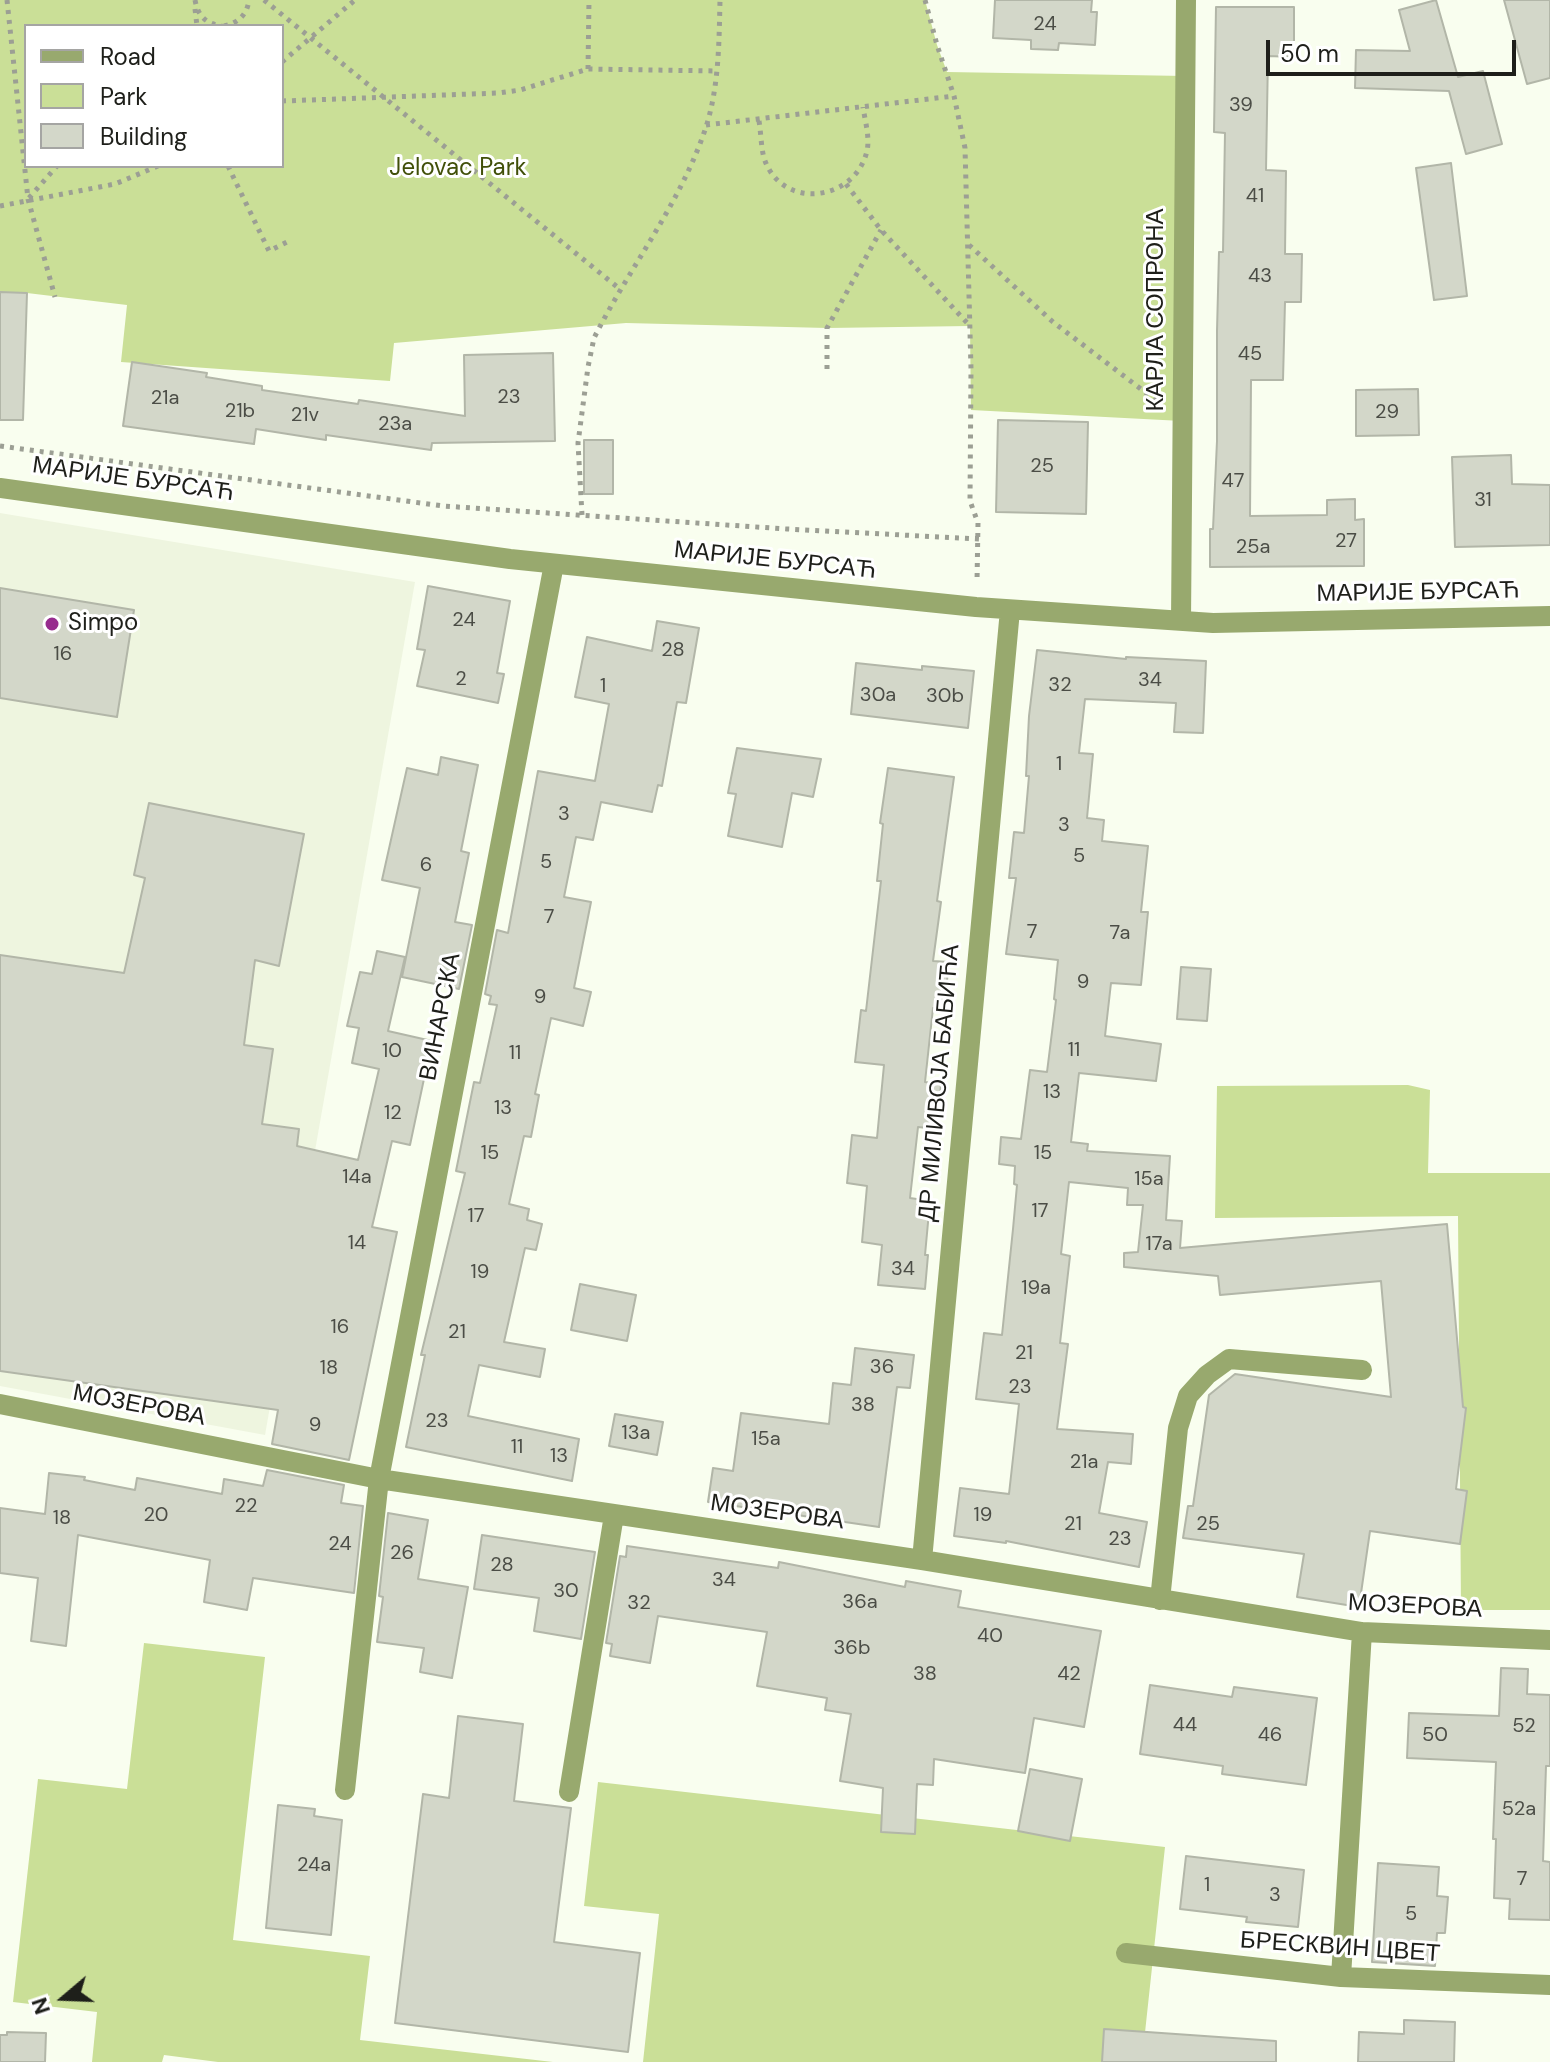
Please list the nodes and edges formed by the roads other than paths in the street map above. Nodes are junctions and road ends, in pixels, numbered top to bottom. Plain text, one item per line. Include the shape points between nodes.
1 (1186, 0) edge
2 (0, 488) edge
3 (554, 564) junction
4 (1010, 610) junction
5 (1550, 616) edge
6 (1181, 621) junction
7 (1362, 1370) dead end
8 (0, 1404) edge
9 (379, 1479) junction
10 (614, 1515) junction
11 (922, 1560) junction
12 (1160, 1600) junction
13 (1362, 1632) junction
14 (1550, 1640) edge
15 (345, 1790) dead end
16 (569, 1792) dead end
17 (1126, 1953) dead end
18 (1341, 1977) junction
19 (1550, 1985) edge

1 - 6 street, КАРЛА СОПРОНА
2 - 3 street, МАРИЈЕ БУРСАЋ
3 - 4 street, МАРИЈЕ БУРСАЋ
3 - 9 street, ВИНАРСКА
4 - 6 street, МАРИЈЕ БУРСАЋ
4 - 11 street, ДР МИЛИВОЈА БАБИЋА
5 - 6 street, МАРИЈЕ БУРСАЋ
7 - 12 street via 1229,1359 1188,1396 1178,1428
8 - 9 street, МОЗЕРОВА
9 - 10 street, МОЗЕРОВА
9 - 15 street, ВИНАРСКА
10 - 11 street, МОЗЕРОВА
10 - 16 street
11 - 12 street, МОЗЕРОВА
12 - 13 street, МОЗЕРОВА
13 - 14 street, МОЗЕРОВА
13 - 18 street
17 - 18 street, БРЕСКВИН ЦВЕТ
18 - 19 street, БРЕСКВИН ЦВЕТ

